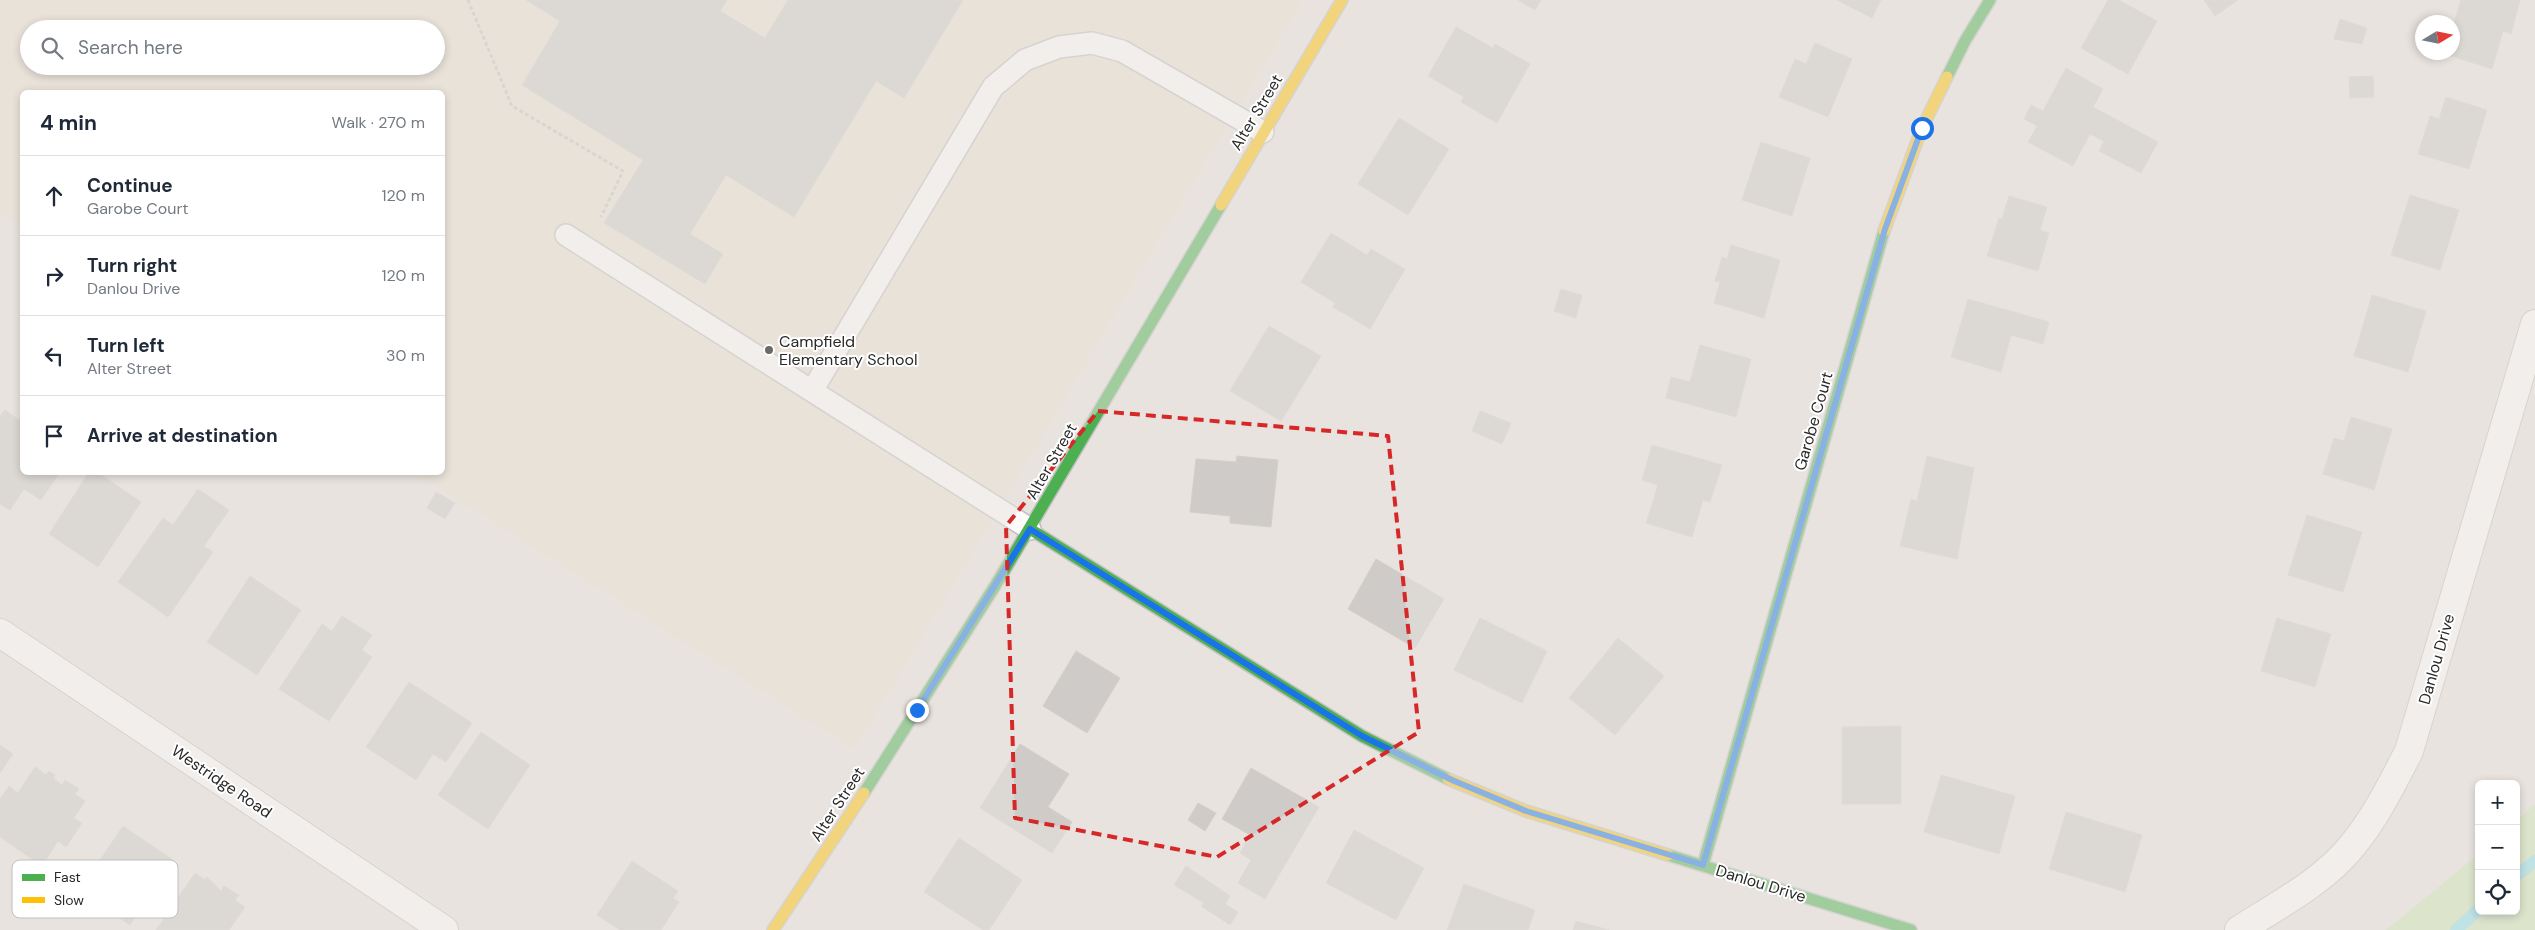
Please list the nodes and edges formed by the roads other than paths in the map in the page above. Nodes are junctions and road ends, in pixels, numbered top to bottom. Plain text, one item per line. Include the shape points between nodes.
1 (1342, 0) edge
2 (1990, 0) edge
3 (1263, 132) junction
4 (566, 235) dead end
5 (2535, 324) edge
6 (812, 391) junction
7 (1030, 529) junction
8 (0, 633) edge
9 (1703, 865) junction
10 (444, 930) edge
11 (774, 930) edge
12 (1911, 930) edge
13 (2239, 930) edge

1 - 3 street, Alter Street
2 - 9 street, Garobe Court via 1965,41 1922,128 1885,229
3 - 6 lane via 1122,51 1092,43 1059,46 1025,60 993,87
3 - 7 street, Alter Street
4 - 6 lane
5 - 13 street, Danlou Drive via 2409,751 2383,802 2351,847 2309,886
6 - 7 lane
7 - 9 street, Danlou Drive via 1362,736 1452,780 1526,811
7 - 11 street, Alter Street
8 - 10 street, Westridge Road
9 - 12 street, Danlou Drive

